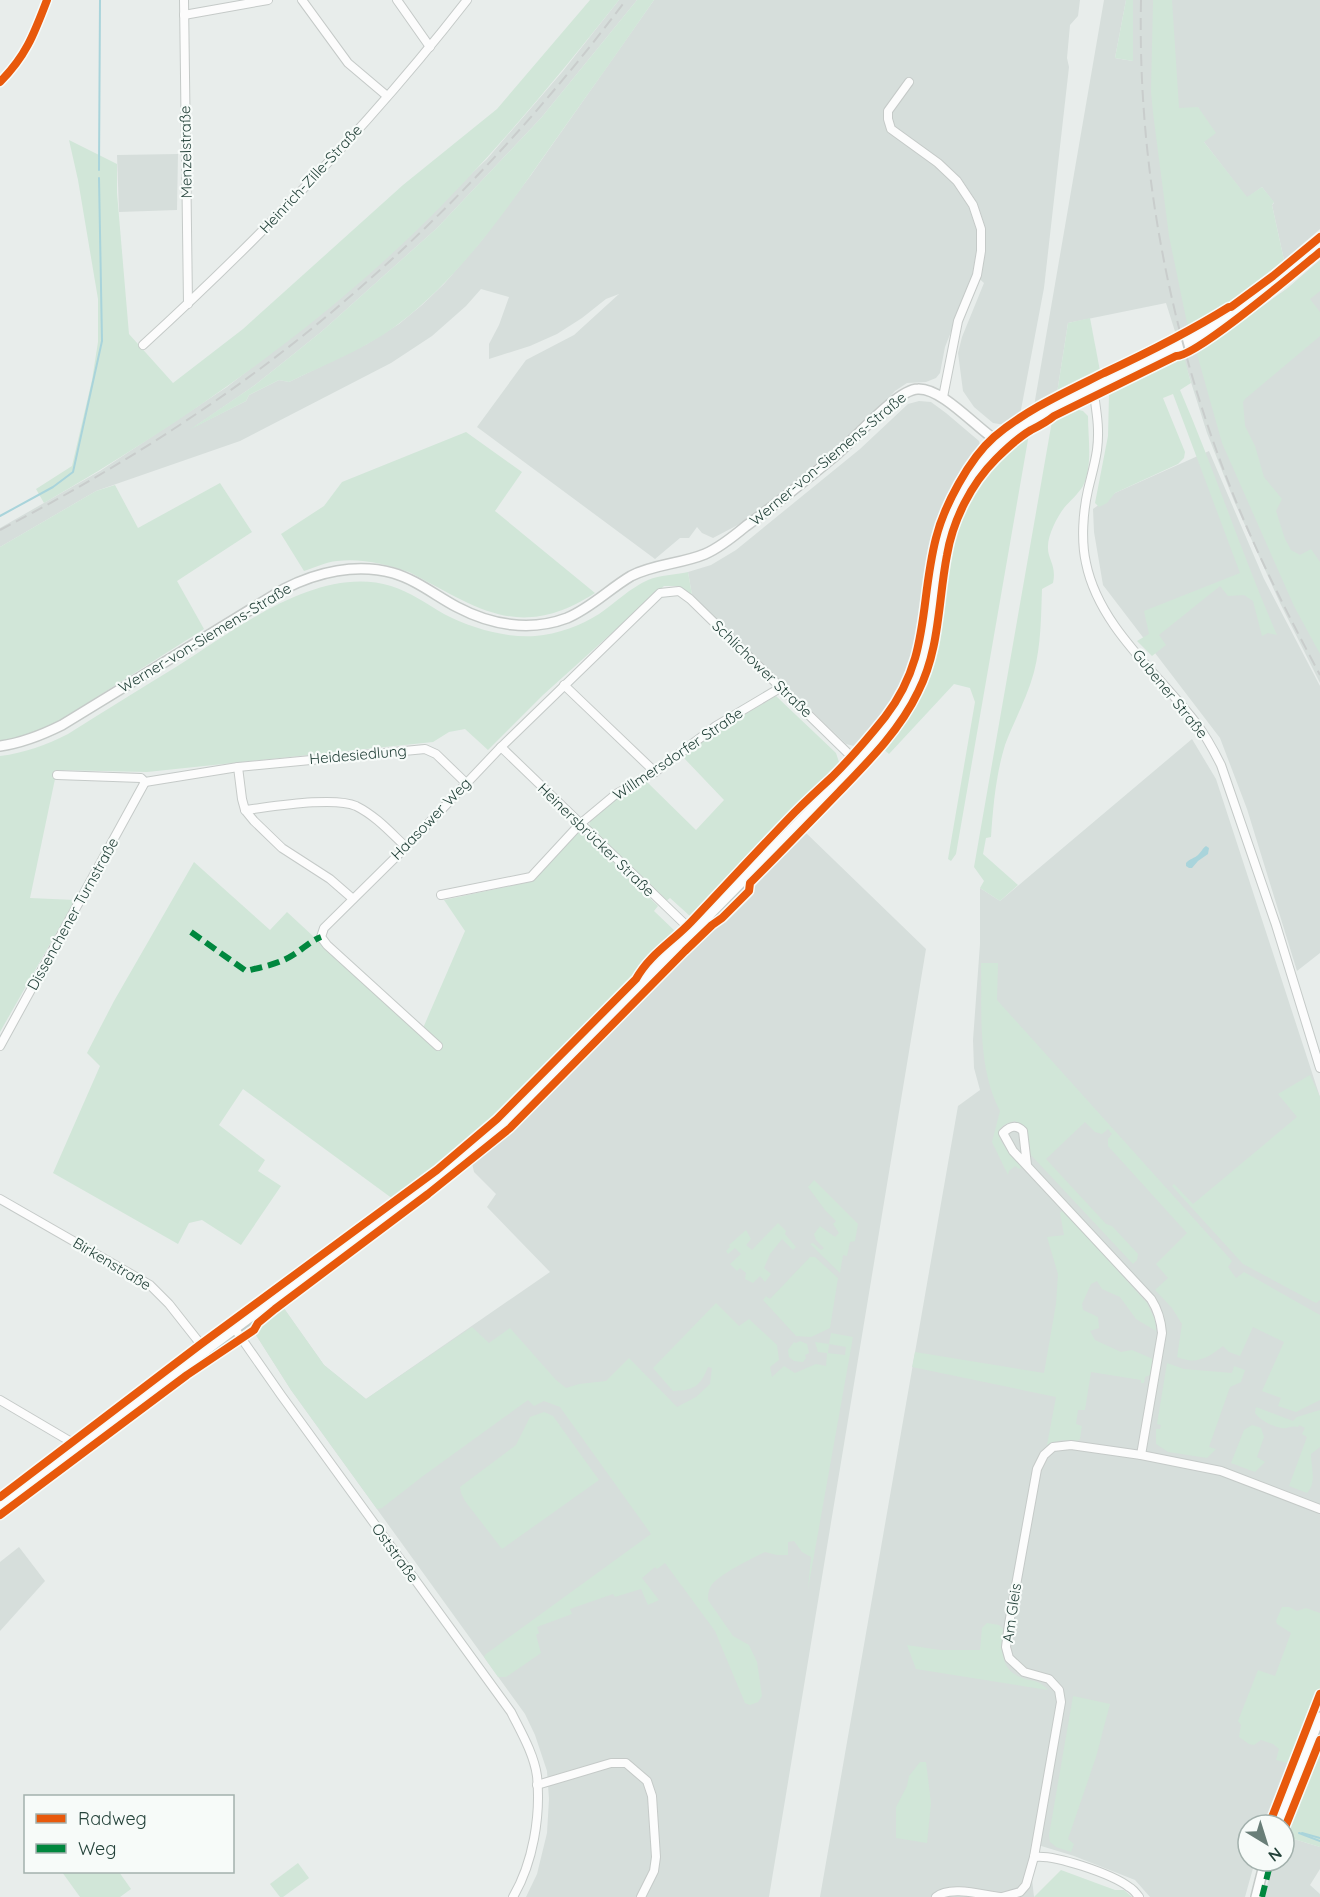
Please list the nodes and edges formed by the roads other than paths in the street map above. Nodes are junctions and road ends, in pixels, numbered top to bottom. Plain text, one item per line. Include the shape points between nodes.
1 (184, 0) edge
2 (267, 0) edge
3 (302, 0) edge
4 (396, 0) edge
5 (467, 0) edge
6 (184, 15) junction
7 (430, 47) junction
8 (909, 82) dead end
9 (387, 96) junction
10 (1320, 245) edge
11 (188, 304) junction
12 (143, 345) dead end
13 (1093, 387) junction
14 (943, 397) junction
15 (1000, 443) junction
16 (660, 593) joint
17 (564, 685) junction
18 (780, 688) junction
19 (0, 746) edge
20 (501, 747) junction
21 (857, 762) junction
22 (238, 766) junction
23 (655, 772) junction
24 (57, 775) dead end
25 (145, 782) junction
26 (466, 783) junction
27 (245, 810) junction
28 (580, 824) junction
29 (406, 847) junction
30 (441, 895) dead end
31 (352, 899) junction
32 (693, 932) junction
33 (0, 1046) edge
34 (438, 1046) dead end
35 (1320, 1068) edge
36 (1027, 1165) junction
37 (0, 1199) edge
38 (235, 1329) junction
39 (206, 1351) junction
40 (0, 1400) edge
41 (78, 1446) junction
42 (1141, 1455) junction
43 (0, 1504) edge
44 (1320, 1509) edge
45 (1320, 1718) edge
46 (537, 1785) junction
47 (1283, 1813) edge
48 (1034, 1857) junction
49 (1262, 1873) edge
50 (513, 1897) edge
51 (641, 1897) edge
52 (936, 1897) edge
53 (1001, 1897) edge
54 (1139, 1897) edge
55 (1256, 1897) edge

1 - 6 street, Menzelstraße
2 - 6 street
3 - 9 street via 348,63
4 - 7 street
5 - 7 street, Heinrich-Zille-Straße
6 - 11 street, Menzelstraße
7 - 9 street, Heinrich-Zille-Straße
8 - 14 street via 888,111 891,129 957,181 973,205 981,229 977,275 958,321
9 - 11 street, Heinrich-Zille-Straße via 299,195
10 - 13 main road via 1277,281 1202,333
11 - 12 street, Heinrich-Zille-Straße
13 - 15 main road
13 - 35 street, Gubener Straße via 1098,448 1084,536 1093,586 1107,615 1195,722 1221,765
14 - 15 street, Werner-von-Siemens-Straße
14 - 19 street, Werner-von-Siemens-Straße via 918,389 904,393 794,491 729,539 706,554 630,577 566,618 518,625 495,622 393,573 330,571 284,589 62,725
15 - 21 main road via 969,480 949,520 919,674 897,714
16 - 17 street, Haasower Weg
16 - 18 street, Schlichower Straße via 679,591 690,599
17 - 20 street, Haasower Weg
17 - 23 street
18 - 21 street, Schlichower Straße
18 - 23 street, Willmersdorfer Straße via 716,726
20 - 26 street, Haasower Weg
20 - 28 street, Heinersbrücker Straße
21 - 32 main road
22 - 25 street, Heidesiedlung
22 - 26 street, Heidesiedlung via 425,749 436,754
22 - 27 street
23 - 28 street, Willmersdorfer Straße via 616,794
24 - 25 street, Heidesiedlung via 141,778
25 - 33 street, Dissenchener Turnstraße
26 - 29 street, Haasower Weg
27 - 29 street via 327,802 353,805 373,816
27 - 31 street via 282,848 330,879
28 - 30 street, Willmersdorfer Straße via 531,877
28 - 32 street, Heinersbrücker Straße
29 - 31 street, Haasower Weg
31 - 34 street, Haasower Weg via 324,928 323,941
32 - 38 main road via 507,1119
36 - 36 street via 1006,1139 1003,1133 1008,1128 1015,1126 1023,1131
36 - 42 street via 1151,1299 1161,1320
37 - 39 street, Birkenstraße via 150,1285
38 - 39 main road
38 - 46 street, Oststraße via 512,1712 530,1753
39 - 41 main road
40 - 41 street
41 - 43 main road
42 - 44 street, Am Gleis via 1221,1471
42 - 48 street, Am Gleis via 1071,1445 1053,1447 1037,1469 1006,1647 1009,1658 1024,1672 1049,1679 1059,1690
45 - 47 street
46 - 50 street, Oststraße via 534,1839 528,1865
46 - 51 street via 611,1763 626,1763 647,1781 652,1796 656,1857 654,1871
48 - 53 street, Am Gleis via 1026,1885 1020,1892
48 - 54 street via 1071,1862 1122,1882
49 - 55 street
52 - 53 street, Am Gleis via 950,1891

